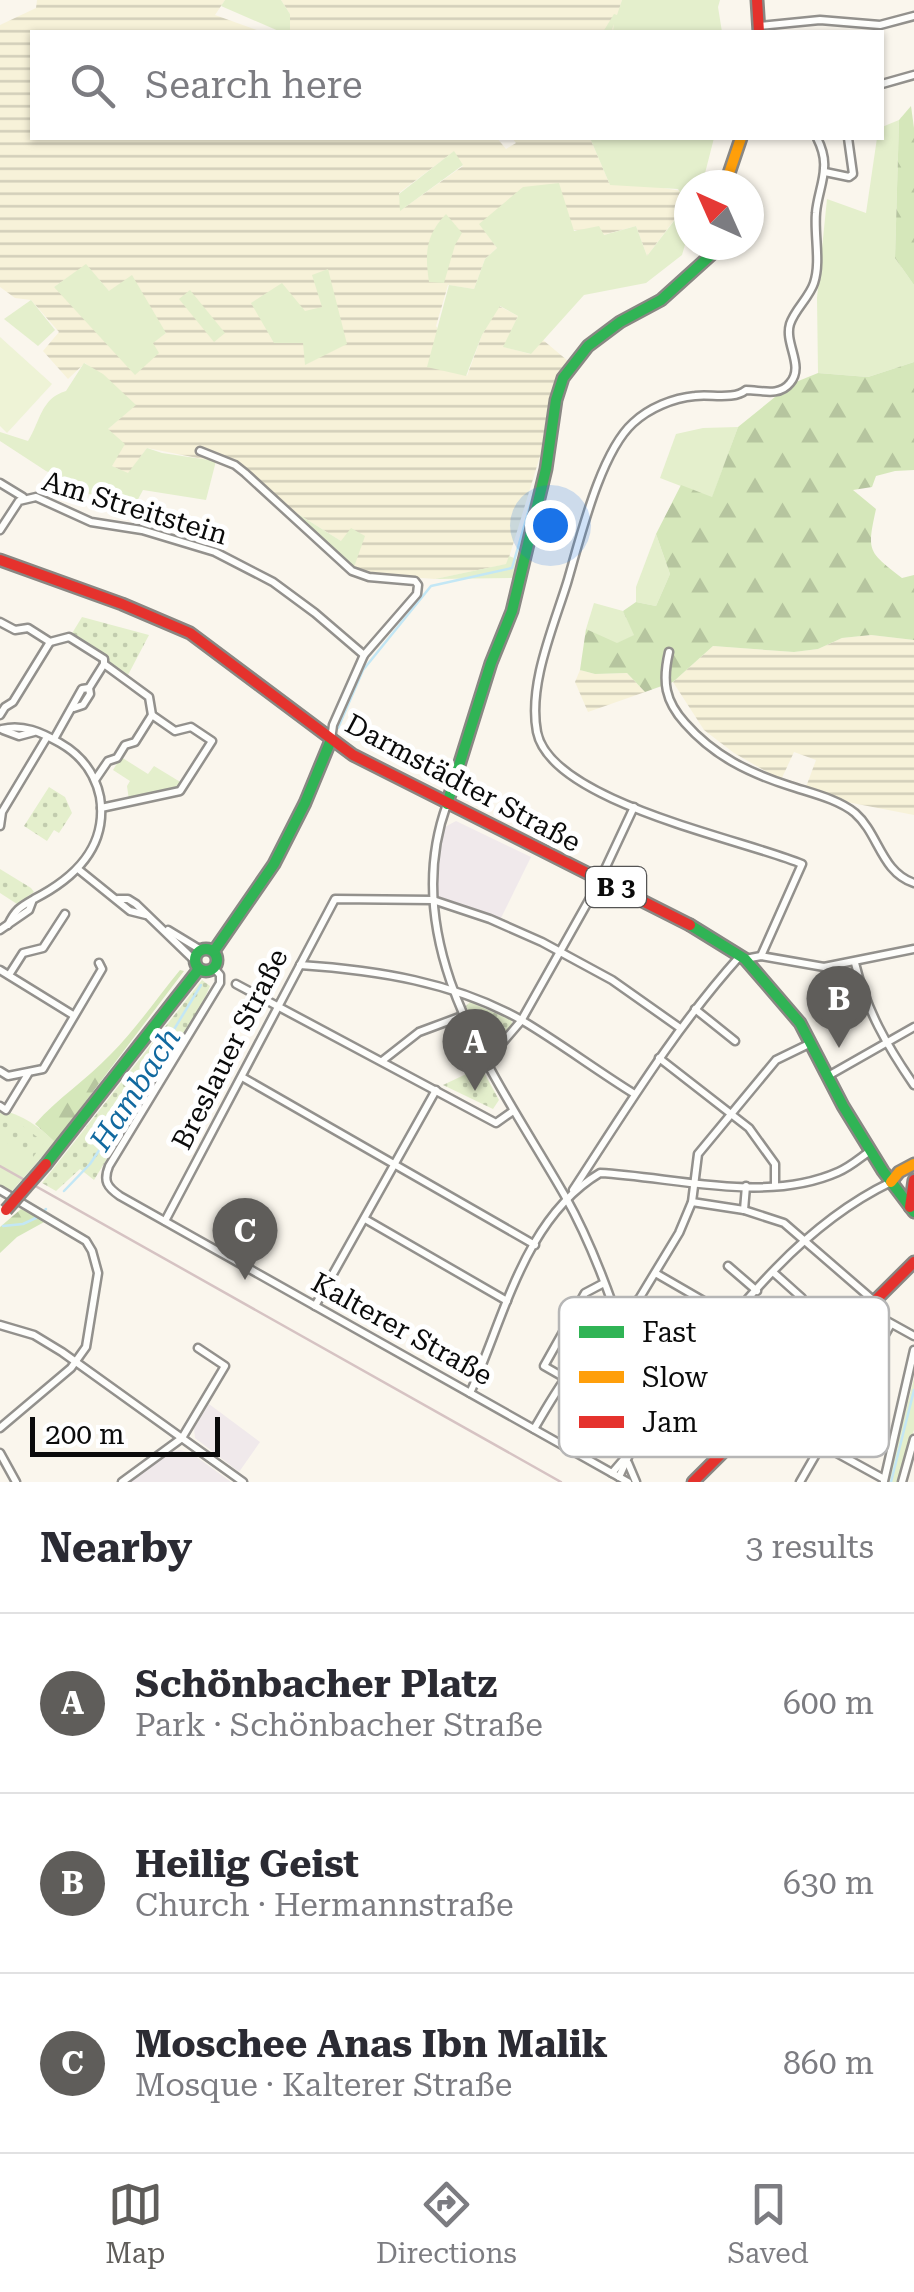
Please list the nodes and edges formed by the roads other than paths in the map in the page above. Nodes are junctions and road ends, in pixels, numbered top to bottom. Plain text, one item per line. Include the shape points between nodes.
1 (757, 0) edge
2 (914, 16) edge
3 (790, 28) edge
4 (759, 30) edge
5 (914, 75) edge
6 (884, 83) edge
7 (739, 140) edge
8 (818, 140) edge
9 (848, 140) edge
10 (730, 170) edge
11 (825, 172) junction
12 (705, 260) edge
13 (200, 452) dead end
14 (0, 483) edge
15 (24, 498) junction
16 (4, 515) edge
17 (0, 530) edge
18 (0, 560) edge
19 (0, 622) edge
20 (50, 642) junction
21 (669, 652) dead end
22 (364, 655) junction
23 (104, 664) junction
24 (0, 714) edge
25 (152, 716) junction
26 (1, 732) edge
27 (50, 738) junction
28 (331, 740) junction
29 (96, 780) junction
30 (447, 804) junction
31 (634, 807) junction
32 (102, 808) junction
33 (1, 811) edge
34 (0, 826) edge
35 (78, 869) junction
36 (599, 879) junction
37 (914, 883) edge
38 (434, 900) junction
39 (65, 914) dead end
40 (163, 928) junction
41 (0, 930) edge
42 (914, 949) edge
43 (560, 951) junction
44 (761, 956) junction
45 (202, 957) junction
46 (742, 957) junction
47 (99, 963) dead end
48 (856, 963) junction
49 (299, 965) junction
50 (214, 968) junction
51 (3, 972) edge
52 (236, 984) dead end
53 (453, 990) junction
54 (278, 1006) junction
55 (695, 1009) junction
56 (73, 1015) junction
57 (463, 1016) junction
58 (521, 1020) junction
59 (914, 1027) edge
60 (680, 1028) junction
61 (735, 1042) dead end
62 (811, 1043) junction
63 (886, 1045) junction
64 (480, 1052) junction
65 (659, 1058) junction
66 (382, 1061) junction
67 (0, 1071) edge
68 (28, 1072) junction
69 (8, 1076) junction
70 (242, 1076) junction
71 (828, 1076) junction
72 (914, 1085) edge
73 (20, 1088) junction
74 (436, 1090) junction
75 (633, 1094) junction
76 (3, 1108) edge
77 (513, 1111) junction
78 (731, 1113) junction
79 (870, 1151) junction
80 (594, 1156) junction
81 (394, 1164) junction
82 (914, 1164) edge
83 (600, 1174) junction
84 (914, 1178) edge
85 (695, 1181) junction
86 (891, 1182) junction
87 (776, 1185) junction
88 (746, 1186) junction
89 (0, 1190) edge
90 (567, 1199) junction
91 (692, 1202) junction
92 (912, 1209) edge
93 (744, 1210) junction
94 (3, 1213) edge
95 (364, 1219) junction
96 (165, 1220) junction
97 (804, 1239) junction
98 (535, 1245) junction
99 (914, 1262) edge
100 (728, 1266) dead end
101 (773, 1272) junction
102 (657, 1274) junction
103 (604, 1283) junction
104 (757, 1291) junction
105 (582, 1297) edge
106 (609, 1297) edge
107 (640, 1297) edge
108 (697, 1297) edge
109 (752, 1297) edge
110 (801, 1297) edge
111 (861, 1297) edge
112 (877, 1297) edge
113 (506, 1301) junction
114 (315, 1306) junction
115 (891, 1324) joint
116 (0, 1325) edge
117 (889, 1327) edge
118 (914, 1336) edge
119 (559, 1339) edge
120 (198, 1348) dead end
121 (914, 1350) edge
122 (77, 1362) junction
123 (559, 1375) edge
124 (559, 1388) edge
125 (470, 1392) junction
126 (0, 1428) edge
127 (534, 1429) junction
128 (182, 1438) junction
129 (914, 1439) edge
130 (559, 1443) edge
131 (0, 1453) edge
132 (583, 1457) edge
133 (627, 1457) edge
134 (629, 1457) edge
135 (718, 1457) edge
136 (814, 1457) edge
137 (842, 1457) edge
138 (628, 1462) junction
139 (615, 1475) junction
140 (884, 1481) edge
141 (16, 1482) edge
142 (122, 1482) edge
143 (243, 1482) edge
144 (628, 1482) edge
145 (636, 1482) edge
146 (694, 1482) edge
147 (800, 1482) edge
148 (902, 1482) edge

1 - 4 main road
2 - 3 street via 880,25 820,20
3 - 4 street
5 - 6 street
7 - 10 main road
8 - 11 street
9 - 11 street via 854,174
11 - 31 street via 815,218 815,280 788,334 794,378 782,390 665,403 634,421 609,457 575,557 541,675 538,734 561,769
12 - 30 main road via 661,300 588,346 563,378 512,612
13 - 22 street via 235,465 352,571 418,585
14 - 15 street
15 - 16 street, Am Streitstein
15 - 22 street, Am Streitstein via 36,496 91,522 214,552 272,582
16 - 17 street, Am Streitstein
18 - 28 main road, Darmstädter Straße / B 3 via 190,634
19 - 20 street
20 - 23 street via 69,637
20 - 24 street
21 - 37 street via 670,706 703,744 734,764 854,813 892,870
22 - 28 street
23 - 25 street via 148,697
23 - 27 street
25 - 29 street
25 - 32 street via 212,741 180,791
26 - 27 street
27 - 29 street via 77,755
27 - 33 street
28 - 30 main road, Darmstädter Straße / B 3
28 - 45 main road via 279,856
29 - 32 street
30 - 36 main road, Darmstädter Straße / B 3
30 - 38 street
31 - 36 street
31 - 44 street via 802,864
32 - 35 street via 99,835
33 - 34 street
35 - 40 street
35 - 41 street via 14,910
36 - 43 street
36 - 46 main road, Darmstädter Straße / B 3
38 - 43 street
38 - 49 street, Breslauer Straße via 335,900
38 - 53 street
39 - 51 street via 44,948 22,954
40 - 45 street
40 - 45 street
42 - 48 street
43 - 58 street
43 - 60 street
44 - 46 street
44 - 48 street via 824,967
45 - 50 main road via 205,972
45 - 50 main road via 218,957
45 - 94 main road, bridge
46 - 55 street
46 - 62 main road, Darmstädter Straße / B 3 via 779,995
47 - 56 street via 102,969
48 - 63 street
49 - 53 street
49 - 54 street, Breslauer Straße
50 - 96 street, Kalterer Straße via 220,983 108,1166 112,1190
51 - 56 street
52 - 54 street
53 - 57 street
53 - 58 street
54 - 66 street
54 - 70 street, Breslauer Straße
55 - 60 street
55 - 61 street
56 - 68 street via 43,1070
57 - 64 street
57 - 66 street via 419,1032
58 - 64 street via 504,1042
58 - 75 street
59 - 63 street
60 - 65 street
62 - 71 main road, Darmstädter Straße / B 3
62 - 78 street via 776,1060
63 - 71 street
63 - 72 street
64 - 77 street
65 - 75 street
65 - 78 street
66 - 74 street
67 - 69 street
68 - 69 street
68 - 73 street
69 - 73 street
70 - 81 street
70 - 96 street, Breslauer Straße
71 - 79 main road, Darmstädter Straße / B 3
73 - 76 street
74 - 77 street via 496,1123
74 - 81 street
75 - 80 street
77 - 90 street
78 - 85 street via 698,1154
78 - 87 street via 775,1164
79 - 86 main road, Darmstädter Straße / B 3
79 - 87 street via 836,1173
80 - 83 street
80 - 90 street
81 - 95 street
81 - 98 street
82 - 86 main road
83 - 85 street
83 - 90 street
84 - 86 main road
84 - 92 main road
85 - 88 street
85 - 91 street
86 - 92 main road, Darmstädter Straße / B 3
86 - 97 street
87 - 88 street
88 - 93 street
89 - 122 street via 86,1241 96,1262 89,1339
90 - 98 street
90 - 103 street
91 - 93 street
91 - 102 street
93 - 97 street via 779,1220
95 - 113 street
95 - 114 street
96 - 114 street, Kalterer Straße
97 - 101 street
97 - 111 street
98 - 113 street
99 - 112 main road
100 - 104 street
101 - 104 street
101 - 110 street
102 - 107 street
102 - 108 street
103 - 105 street
103 - 106 street
104 - 109 street
113 - 125 street
114 - 125 street, Kalterer Straße
115 - 117 street
115 - 118 street
116 - 122 street
119 - 123 street via 544,1366
120 - 128 street via 224,1366
121 - 140 street
122 - 126 street
122 - 128 street
124 - 127 street
125 - 127 street, Kalterer Straße
127 - 130 street, Kalterer Straße
128 - 142 street
128 - 143 street
129 - 148 street
131 - 141 street
132 - 139 street, Kalterer Straße
133 - 139 street
134 - 138 street
135 - 146 main road
136 - 147 street
137 - 140 street
138 - 139 street
138 - 145 street
139 - 144 street, Kalterer Straße

